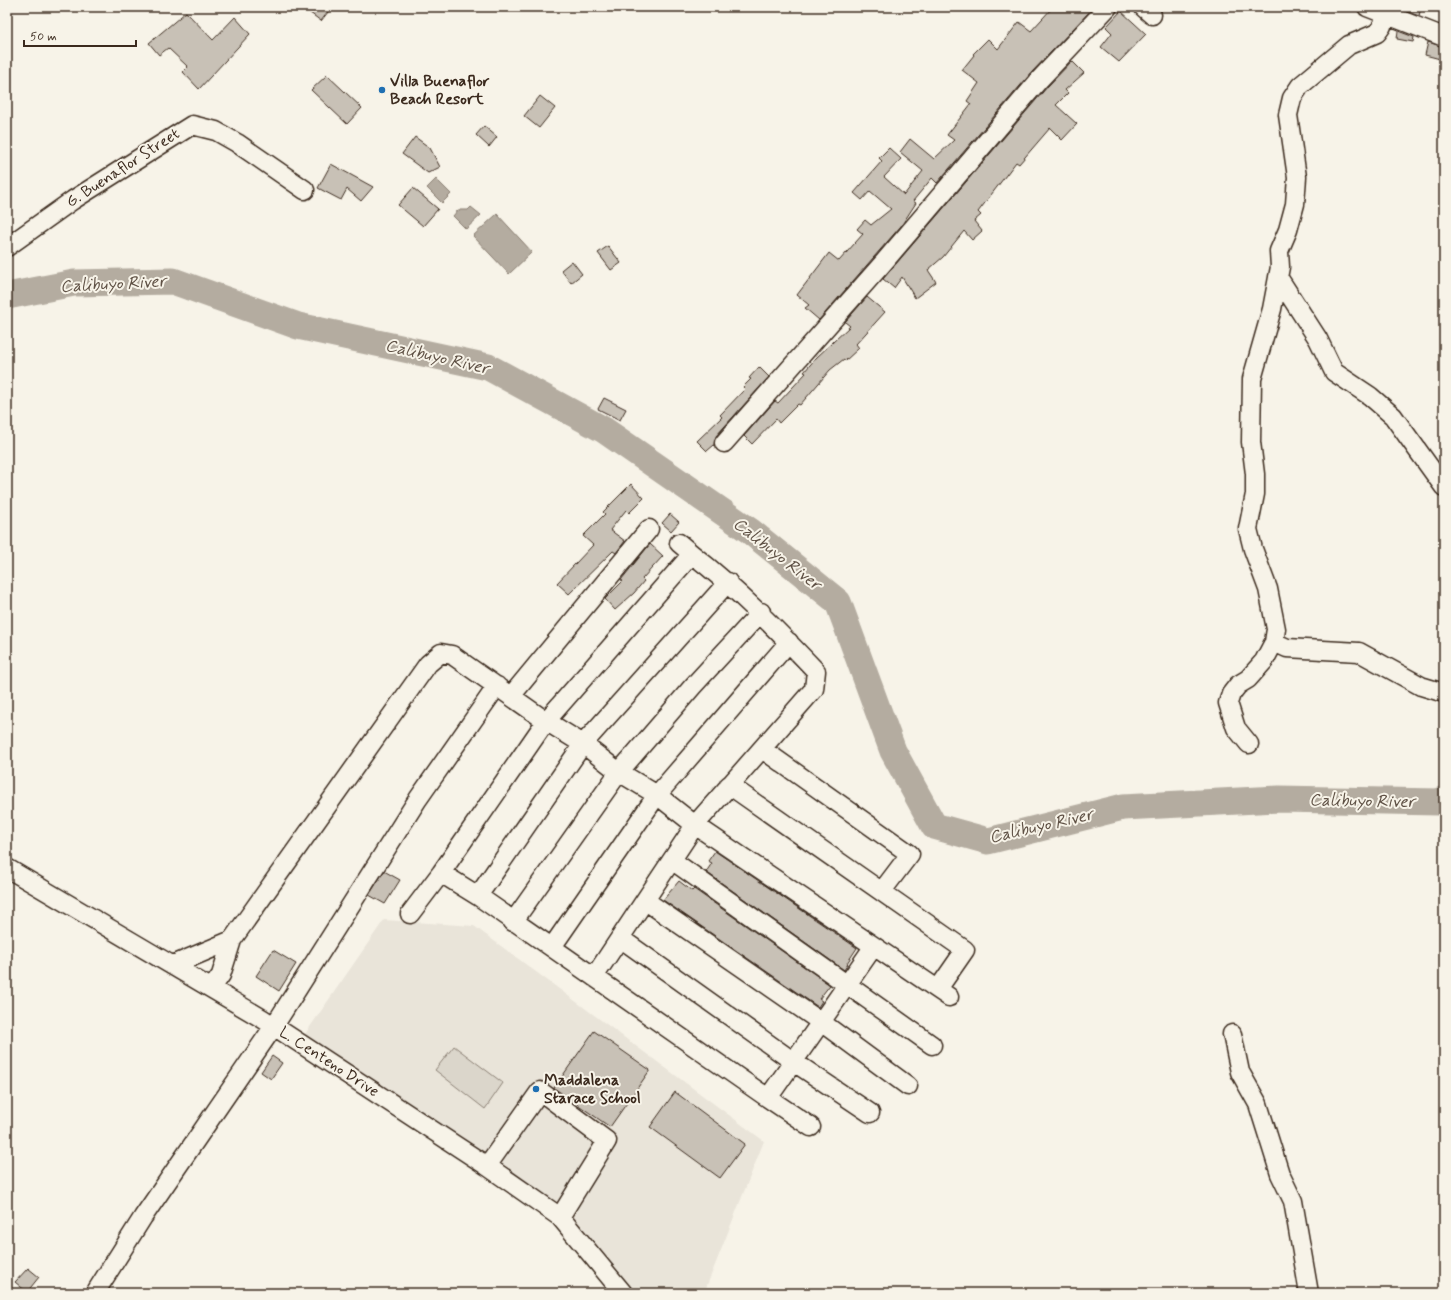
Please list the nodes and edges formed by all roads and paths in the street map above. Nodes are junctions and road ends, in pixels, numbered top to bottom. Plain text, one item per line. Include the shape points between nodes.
1 (1108, 7) edge
2 (1367, 7) edge
3 (1384, 13) junction
4 (1444, 37) edge
5 (305, 190) dead end
6 (7, 247) edge
7 (1278, 277) junction
8 (724, 443) dead end
9 (1444, 487) edge
10 (649, 529) dead end
11 (728, 582) junction
12 (761, 612) junction
13 (789, 642) junction
14 (1274, 642) junction
15 (504, 691) junction
16 (1444, 693) edge
17 (546, 721) junction
18 (583, 744) junction
19 (1249, 744) dead end
20 (762, 749) junction
21 (620, 772) junction
22 (729, 785) junction
23 (657, 795) junction
24 (695, 825) junction
25 (673, 861) junction
26 (7, 868) edge
27 (441, 873) junction
28 (882, 891) junction
29 (478, 896) junction
30 (646, 902) junction
31 (410, 914) dead end
32 (513, 922) junction
33 (620, 938) junction
34 (232, 940) junction
35 (874, 946) junction
36 (552, 947) junction
37 (173, 965) junction
38 (594, 977) junction
39 (847, 986) junction
40 (212, 988) junction
41 (822, 1022) junction
42 (274, 1026) junction
43 (1232, 1034) dead end
44 (932, 1045) dead end
45 (794, 1062) junction
46 (908, 1086) dead end
47 (768, 1098) junction
48 (870, 1113) dead end
49 (811, 1127) dead end
50 (487, 1166) junction
51 (560, 1217) junction
52 (95, 1293) edge
53 (623, 1293) edge
54 (1309, 1293) edge

1 - 8 street via 1040,79 879,268
2 - 3 street
3 - 4 street
3 - 7 street via 1382,26 1377,33 1349,45 1300,86 1292,98 1288,115 1297,177 1295,204 1279,250
5 - 6 street, G. Buenaflor Street via 232,140 216,131 192,125 73,200
7 - 9 street via 1318,339 1334,372 1370,396 1393,416
7 - 14 street via 1272,309 1252,379 1251,442 1255,494 1248,529 1268,589 1276,629
10 - 15 street
11 - 12 street
11 - 17 street via 686,548
11 - 18 street
12 - 13 street
12 - 21 street via 693,686
13 - 20 street via 816,671 814,689
13 - 23 street
14 - 16 street via 1287,648 1359,652 1421,686
14 - 19 street via 1264,661 1231,694 1228,703 1236,728
15 - 17 street
15 - 34 street via 452,655 441,653 428,664
15 - 42 street via 418,799
17 - 18 street
17 - 27 street
18 - 21 street
18 - 29 street
20 - 22 street
20 - 28 street via 910,854
21 - 23 street
21 - 32 street
22 - 24 street
22 - 28 street
23 - 24 street
23 - 36 street
24 - 25 street
24 - 35 street
25 - 30 street
25 - 39 street
26 - 37 street, L. Centeno Drive
27 - 29 street
27 - 31 street
28 - 35 street via 965,950 944,993
29 - 32 street
30 - 33 street
30 - 41 street
32 - 36 street
33 - 38 street
33 - 45 street
34 - 37 street
34 - 40 street via 221,976
35 - 39 street
36 - 38 street
37 - 40 street, L. Centeno Drive
38 - 47 street
39 - 41 street
39 - 44 street
40 - 42 street, L. Centeno Drive
41 - 45 street
41 - 46 street
42 - 50 street, L. Centeno Drive
42 - 52 street via 143,1217
43 - 54 street via 1240,1072 1258,1104 1280,1174 1293,1201
45 - 47 street
45 - 48 street
47 - 49 street
50 - 51 street, L. Centeno Drive
50 - 51 street via 540,1091 607,1142
51 - 53 street, L. Centeno Drive

